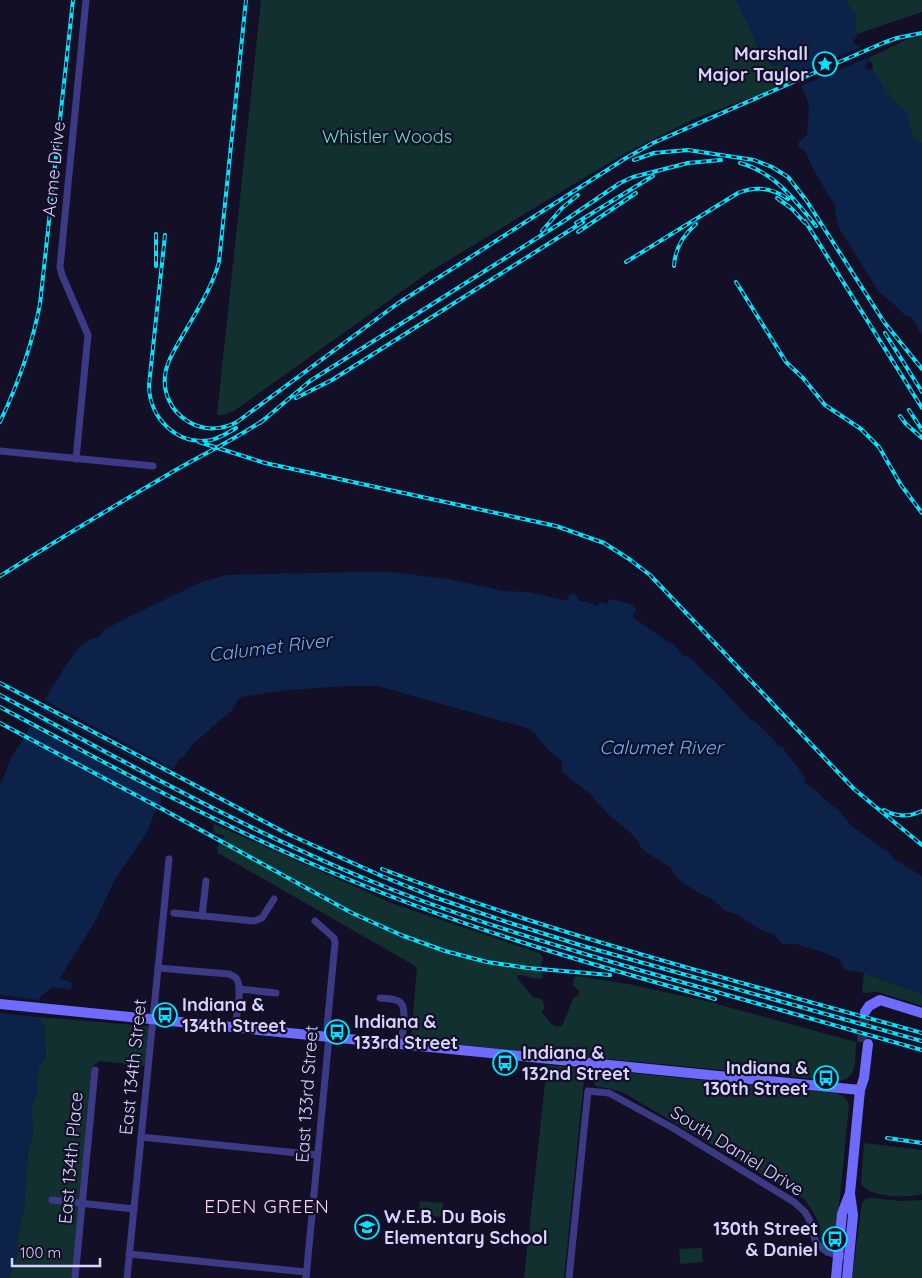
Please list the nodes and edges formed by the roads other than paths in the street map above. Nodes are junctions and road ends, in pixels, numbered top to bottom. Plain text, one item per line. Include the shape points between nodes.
1 (86, 0) edge
2 (0, 451) edge
3 (76, 459) junction
4 (154, 466) dead end
5 (169, 859) dead end
6 (206, 881) dead end
7 (274, 899) dead end
8 (174, 913) dead end
9 (202, 916) junction
10 (315, 921) dead end
11 (158, 968) junction
12 (239, 989) junction
13 (276, 993) dead end
14 (380, 998) dead end
15 (0, 1004) edge
16 (922, 1012) edge
17 (868, 1013) dead end
18 (153, 1020) junction
19 (235, 1028) junction
20 (329, 1037) junction
21 (865, 1043) tunnel mouth
22 (401, 1044) junction
23 (95, 1070) dead end
24 (860, 1090) junction
25 (141, 1137) junction
26 (317, 1155) junction
27 (850, 1193) junction
28 (52, 1200) dead end
29 (82, 1203) junction
30 (134, 1209) junction
31 (129, 1254) junction
32 (839, 1255) junction
33 (849, 1260) junction
34 (306, 1275) edge
35 (75, 1278) edge
36 (127, 1278) edge
37 (569, 1278) edge
38 (836, 1278) edge
39 (847, 1278) edge

1 - 3 street, Acme Drive via 60,267 88,335
2 - 3 street
3 - 4 street
5 - 11 street, East 134th Street
6 - 9 street
7 - 9 street via 262,918 254,921
8 - 9 street
10 - 20 street, East 133rd Street via 334,938 335,943 327,1028
11 - 12 street via 229,974 236,979
11 - 18 street, East 134th Street
12 - 13 street
12 - 19 street
14 - 22 street via 396,1000 403,1007
15 - 18 main road
16 - 17 main road via 885,1000 874,1002
18 - 19 main road
18 - 25 street, East 134th Street
19 - 20 main road
20 - 22 main road
20 - 26 street, East 133rd Street
21 - 24 main road via 858,1077
22 - 24 main road
23 - 29 street, East 134th Place
24 - 27 main road
25 - 26 street
25 - 30 street, East 134th Street
26 - 34 street, East 133rd Street
27 - 32 main road via 842,1214
27 - 33 main road via 854,1215
28 - 29 street
29 - 30 street
29 - 35 street, East 134th Place
30 - 31 street, East 134th Street
31 - 34 street
31 - 36 street, East 134th Street
32 - 33 street, South Daniel Drive
32 - 37 street, South Daniel Drive via 816,1244 810,1221 794,1202 673,1128 609,1094 588,1092
32 - 38 main road
33 - 39 main road

